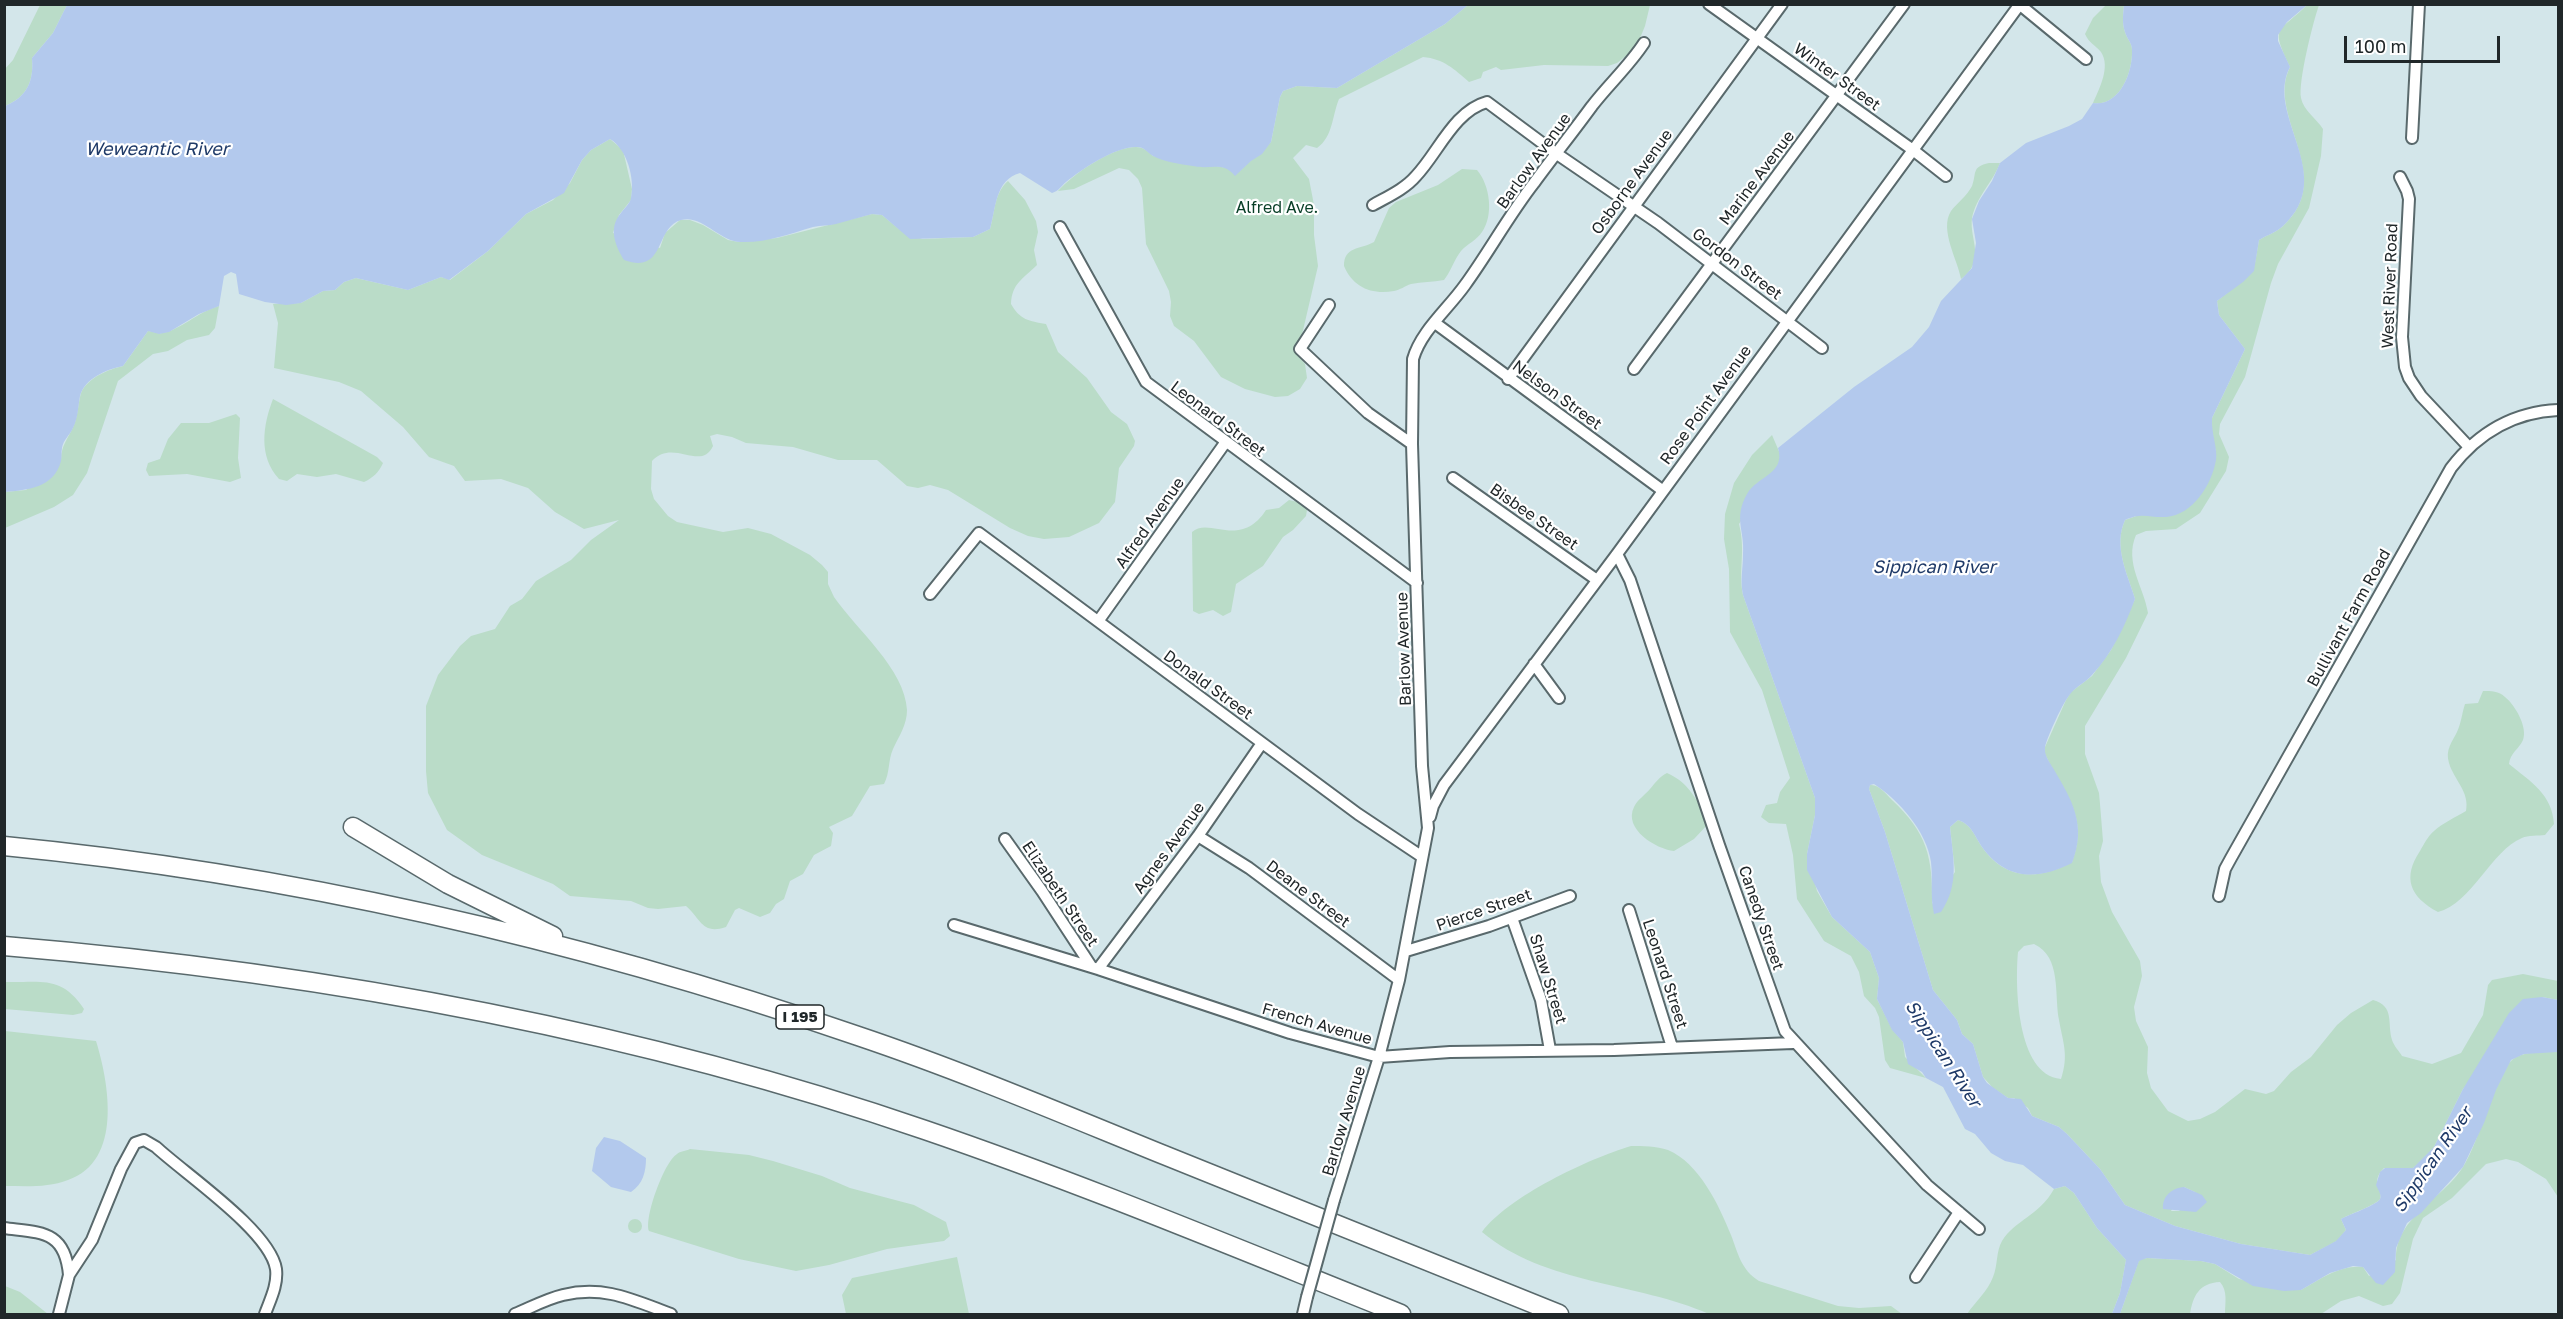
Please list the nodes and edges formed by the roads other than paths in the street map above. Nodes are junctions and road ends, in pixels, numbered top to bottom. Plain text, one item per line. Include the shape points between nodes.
1 (1709, 4) edge
2 (1782, 4) edge
3 (1904, 4) edge
4 (2419, 4) edge
5 (2019, 5) edge
6 (1757, 38) junction
7 (1644, 43) dead end
8 (2086, 59) dead end
9 (1835, 95) junction
10 (2412, 138) dead end
11 (1913, 150) junction
12 (1557, 154) junction
13 (1946, 176) dead end
14 (2400, 177) dead end
15 (1373, 205) dead end
16 (1633, 205) junction
17 (1060, 226) dead end
18 (1712, 263) junction
19 (1329, 305) dead end
20 (1786, 320) junction
21 (1435, 323) junction
22 (1822, 348) dead end
23 (1634, 369) dead end
24 (1508, 379) junction
25 (2559, 410) edge
26 (1225, 443) junction
27 (1412, 444) junction
28 (2469, 447) junction
29 (1453, 478) dead end
30 (1662, 490) junction
31 (1617, 554) junction
32 (1597, 580) junction
33 (1417, 583) junction
34 (930, 594) dead end
35 (1099, 620) junction
36 (1534, 664) junction
37 (1559, 698) dead end
38 (1262, 743) junction
39 (353, 827) dead end
40 (1428, 828) junction
41 (1198, 836) junction
42 (1005, 839) dead end
43 (4, 846) edge
44 (1421, 856) junction
45 (1570, 896) dead end
46 (2219, 896) dead end
47 (1629, 910) dead end
48 (1512, 918) junction
49 (954, 925) dead end
50 (4, 946) edge
51 (1406, 951) junction
52 (587, 952) junction
53 (1094, 968) junction
54 (1399, 980) junction
55 (1793, 1043) junction
56 (1672, 1047) junction
57 (1550, 1050) junction
58 (1378, 1057) junction
59 (1959, 1212) junction
60 (4, 1228) edge
61 (1979, 1229) dead end
62 (69, 1275) junction
63 (1916, 1277) dead end
64 (59, 1314) edge
65 (265, 1314) edge
66 (515, 1314) edge
67 (671, 1314) edge
68 (1303, 1314) edge
69 (1401, 1314) edge
70 (1559, 1314) edge

1 - 6 street, Winter Street
2 - 6 street, Osborne Avenue
3 - 9 street, Marine Avenue
4 - 10 street
5 - 8 street
5 - 11 street, Rose Point Avenue
6 - 9 street, Winter Street
6 - 16 street, Osborne Avenue
7 - 12 street, Barlow Avenue
9 - 11 street, Winter Street
9 - 18 street, Marine Avenue
11 - 13 street, Winter Street
11 - 20 street, Rose Point Avenue
12 - 15 street, Gordon Street via 1487,102 1476,105 1414,178
12 - 16 street, Gordon Street
12 - 21 street, Barlow Avenue
14 - 28 street, West River Road via 2409,200 2402,337 2405,367 2421,396
16 - 18 street, Gordon Street
16 - 24 street, Osborne Avenue
17 - 26 street, Leonard Street via 1142,378
18 - 20 street, Gordon Street
18 - 23 street, Marine Avenue
19 - 27 street via 1300,350 1368,413
20 - 22 street, Gordon Street
20 - 30 street, Rose Point Avenue
21 - 24 street, Nelson Street
21 - 27 street, Barlow Avenue via 1416,347 1413,359
24 - 30 street, Nelson Street
25 - 28 street, Bullivant Farm Road via 2506,422
26 - 33 street, Leonard Street
26 - 35 street, Alfred Avenue
27 - 33 street, Barlow Avenue
28 - 46 street, Bullivant Farm Road via 2444,480 2230,858
29 - 32 street, Bisbee Street
30 - 31 street, Rose Point Avenue
31 - 32 street, Rose Point Avenue
31 - 55 street, Canedy Street via 1630,580 1779,1018
32 - 36 street, Rose Point Avenue
33 - 40 street, Barlow Avenue via 1422,766
34 - 35 street, Donald Street via 979,533
35 - 38 street, Donald Street
36 - 37 street
36 - 40 street, Rose Point Avenue via 1444,785
38 - 41 street, Agnes Avenue
38 - 44 street, Donald Street
39 - 52 highway via 448,884
40 - 44 street, Barlow Avenue
41 - 53 street, Agnes Avenue
41 - 54 street, Deane Street via 1249,868
42 - 53 street, Elizabeth Street
43 - 52 highway, I 195 via 180,867 320,891
44 - 51 street, Barlow Avenue
45 - 48 street, Pierce Street
47 - 56 street, Leonard Street
48 - 51 street, Pierce Street
48 - 57 street, Shaw Street via 1541,1000
49 - 53 street, French Avenue
50 - 69 highway via 148,959 393,994 619,1042 772,1082 924,1129 1127,1203
51 - 54 street, Barlow Avenue
52 - 70 highway, I 195 via 747,999 1010,1092
53 - 58 street, French Avenue via 1290,1033
54 - 58 street, Barlow Avenue
55 - 56 street, French Avenue
55 - 59 street, Canedy Street via 1927,1185
56 - 57 street, French Avenue
57 - 58 street, French Avenue
58 - 68 street, Barlow Avenue, bridge
59 - 61 street, Canedy Street
59 - 63 street
60 - 62 street via 51,1236 68,1260
62 - 64 street
62 - 65 street via 92,1240 120,1169 135,1143 144,1140 226,1203 263,1245 276,1268 275,1286
66 - 67 street via 561,1296 594,1291

